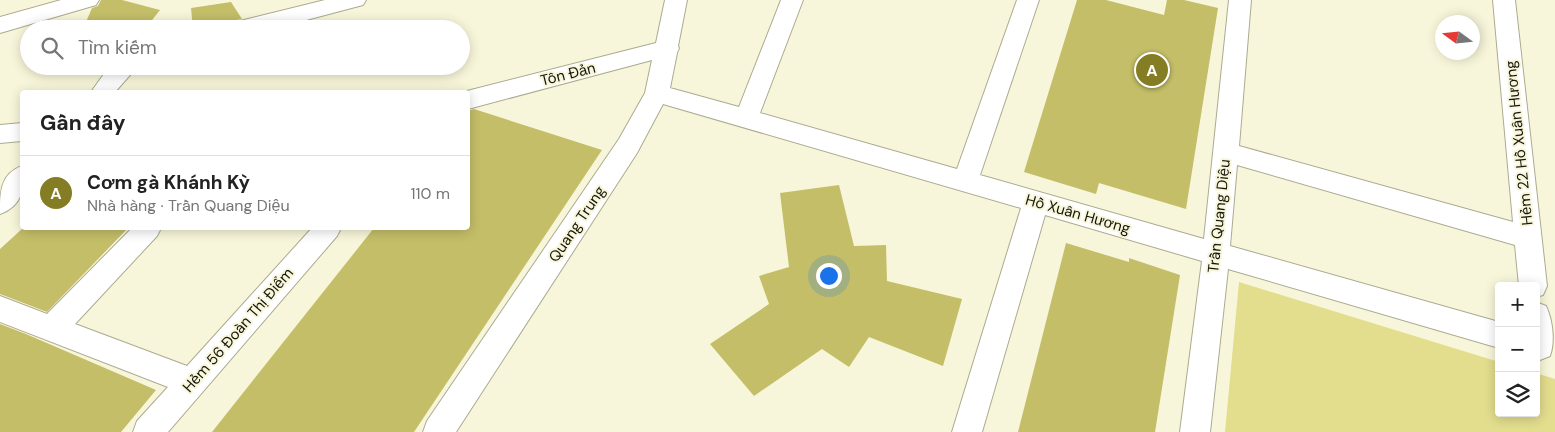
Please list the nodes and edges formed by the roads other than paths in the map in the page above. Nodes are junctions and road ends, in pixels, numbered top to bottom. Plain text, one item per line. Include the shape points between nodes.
1 (88, 0) edge
2 (354, 0) edge
3 (676, 0) edge
4 (792, 0) edge
5 (1028, 0) edge
6 (1240, 0) edge
7 (1504, 0) edge
8 (275, 20) edge
9 (0, 25) edge
10 (668, 48) junction
11 (116, 75) edge
12 (104, 90) edge
13 (657, 93) junction
14 (470, 99) edge
15 (746, 119) junction
16 (20, 132) edge
17 (0, 134) edge
18 (1226, 152) junction
19 (20, 178) edge
20 (965, 182) junction
21 (1036, 202) junction
22 (0, 203) edge
23 (146, 230) edge
24 (326, 230) edge
25 (1528, 237) junction
26 (1216, 254) junction
27 (1533, 282) edge
28 (0, 309) edge
29 (1539, 327) edge
30 (53, 328) junction
31 (1495, 334) edge
32 (1544, 348) edge
33 (192, 382) junction
34 (148, 432) edge
35 (438, 432) edge
36 (967, 432) edge
37 (1195, 432) edge

1 - 9 street
2 - 8 street
3 - 10 street, Quang Trung
4 - 15 street
5 - 20 street
6 - 18 street, Trần Quang Diệu
7 - 25 street, Hẻm 22 Hồ Xuân Hương
10 - 13 street, Quang Trung
10 - 14 street, Tôn Đản
11 - 12 street
13 - 15 street, Hồ Xuân Hương
13 - 35 street, Quang Trung via 628,146
15 - 20 street, Hồ Xuân Hương
16 - 17 street
18 - 25 street
18 - 26 street, Trần Quang Diệu
19 - 22 street
20 - 21 street, Hồ Xuân Hương
21 - 26 street, Hồ Xuân Hương
21 - 36 street
23 - 30 street
24 - 33 street, Hẻm 56 Đoàn Thị Điểm
25 - 27 street, Hẻm 22 Hồ Xuân Hương
26 - 31 street, Hồ Xuân Hương
26 - 37 street, Trần Quang Diệu
28 - 30 street
29 - 32 street
30 - 33 street
33 - 34 street, Hẻm 56 Đoàn Thị Điểm

